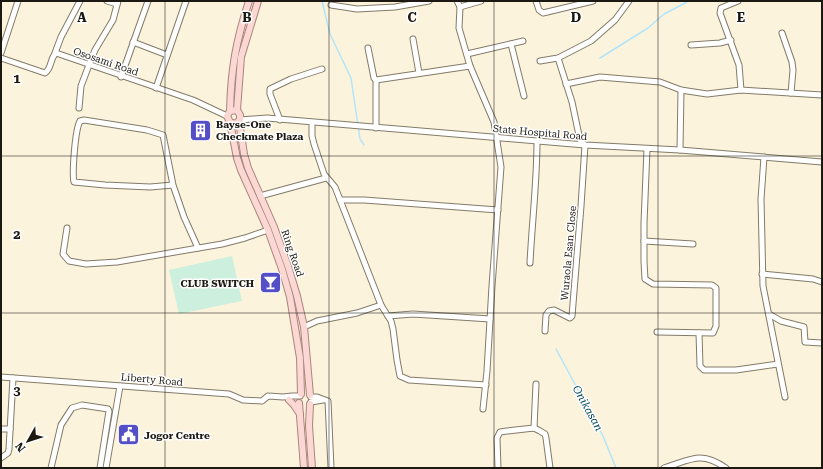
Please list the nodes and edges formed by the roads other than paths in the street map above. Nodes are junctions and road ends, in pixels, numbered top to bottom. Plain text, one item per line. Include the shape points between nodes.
1 (18, 1) edge
2 (80, 1) edge
3 (107, 1) edge
4 (148, 1) edge
5 (186, 1) edge
6 (249, 1) edge
7 (258, 1) edge
8 (429, 1) edge
9 (458, 1) edge
10 (481, 1) edge
11 (536, 1) edge
12 (593, 1) edge
13 (629, 1) edge
14 (738, 1) edge
15 (418, 2) edge
16 (117, 3) edge
17 (331, 5) dead end
18 (460, 7) junction
19 (782, 33) dead end
20 (413, 39) dead end
21 (730, 40) junction
22 (523, 41) dead end
23 (133, 42) junction
24 (511, 44) junction
25 (691, 45) dead end
26 (368, 48) dead end
27 (1, 53) edge
28 (55, 53) junction
29 (467, 54) junction
30 (167, 55) junction
31 (1, 58) edge
32 (558, 58) junction
33 (540, 61) dead end
34 (89, 65) junction
35 (470, 66) junction
36 (322, 69) dead end
37 (419, 73) junction
38 (121, 77) junction
39 (376, 80) junction
40 (566, 84) junction
41 (156, 88) junction
42 (681, 90) junction
43 (740, 90) junction
44 (791, 93) junction
45 (822, 95) edge
46 (524, 96) dead end
47 (79, 108) dead end
48 (234, 116) junction
49 (280, 120) junction
50 (312, 123) junction
51 (376, 128) junction
52 (498, 137) junction
53 (537, 141) junction
54 (585, 145) junction
55 (647, 149) junction
56 (680, 150) junction
57 (764, 157) junction
58 (822, 162) edge
59 (326, 178) junction
60 (173, 185) junction
61 (260, 196) junction
62 (340, 200) junction
63 (498, 210) junction
64 (67, 228) dead end
65 (268, 230) junction
66 (644, 241) junction
67 (693, 244) dead end
68 (198, 248) junction
69 (530, 263) dead end
70 (762, 274) junction
71 (822, 282) edge
72 (381, 306) junction
73 (769, 314) junction
74 (388, 316) junction
75 (490, 319) junction
76 (304, 327) junction
77 (546, 331) dead end
78 (657, 332) dead end
79 (698, 333) junction
80 (822, 343) edge
81 (778, 364) junction
82 (1, 378) edge
83 (13, 378) junction
84 (536, 384) dead end
85 (486, 385) junction
86 (120, 386) junction
87 (785, 397) dead end
88 (286, 398) junction
89 (300, 398) junction
90 (311, 399) junction
91 (483, 409) dead end
92 (301, 417) junction
93 (534, 428) junction
94 (1, 429) edge
95 (10, 429) junction
96 (1, 458) edge
97 (51, 468) edge
98 (100, 468) edge
99 (106, 468) edge
100 (304, 468) edge
101 (312, 468) edge
102 (331, 468) edge
103 (498, 468) edge
104 (550, 468) edge
105 (664, 468) edge
106 (726, 468) edge

1 - 27 street
2 - 28 street
3 - 16 street
4 - 23 street
5 - 30 street
6 - 48 main road, Ring Road via 241,25 232,70
7 - 48 main road, Ring Road via 241,57
8 - 15 street
9 - 18 street
10 - 18 street
11 - 12 street via 539,10 545,13
13 - 32 street via 605,30 591,41
14 - 21 street via 720,10
15 - 17 street via 402,7 365,9
16 - 34 street via 114,20 95,50
18 - 29 street via 459,28
19 - 44 street via 792,62
20 - 37 street
21 - 25 street via 720,44
21 - 43 street via 739,65
22 - 24 street
23 - 30 street
23 - 38 street
24 - 29 street
24 - 46 street
26 - 39 street
28 - 31 street via 49,70 45,73
28 - 34 street, Ososami Road
29 - 35 street
30 - 41 street
32 - 33 street
32 - 40 street
34 - 38 street, Ososami Road
34 - 47 street via 81,86
35 - 37 street
35 - 52 street
36 - 49 street via 270,89
37 - 39 street
38 - 41 street, Ososami Road
39 - 51 street
40 - 42 street via 600,77 660,82
40 - 54 street via 580,140
41 - 48 street, Ososami Road
42 - 43 street via 707,94
42 - 56 street
43 - 44 street
44 - 45 street
48 - 49 street, State Hospital Road
48 - 61 main road, Ring Road via 244,154
48 - 65 main road, Ring Road via 237,158
49 - 50 street, State Hospital Road
50 - 51 street, State Hospital Road
50 - 59 street via 314,144
51 - 52 street, State Hospital Road
52 - 53 street, State Hospital Road
52 - 63 street via 501,171
53 - 54 street, State Hospital Road
53 - 69 street via 537,177
54 - 55 street, State Hospital Road
54 - 77 street, Wuraola Esan Close via 572,316 570,318 554,310 549,311 546,315
55 - 56 street, State Hospital Road
55 - 66 street
56 - 57 street, State Hospital Road
57 - 58 street, State Hospital Road
57 - 70 street via 761,199
59 - 61 street
59 - 62 street via 335,187
60 - 60 street via 105,186 74,182 75,147 80,122 84,120 163,135
60 - 68 street
61 - 76 main road, Ring Road via 288,266
62 - 63 street
62 - 72 street
63 - 75 street
64 - 68 street via 63,254 69,261 86,264 117,262
65 - 68 street
65 - 89 main road, Ring Road via 290,297 300,358
66 - 67 street
66 - 79 street via 644,274 647,282 712,285 716,288 715,331 711,334
70 - 71 street
70 - 73 street
72 - 74 street
72 - 76 street via 317,321
73 - 80 street via 780,321 804,327 805,342
73 - 81 street
74 - 75 street via 413,314
74 - 85 street via 394,329 400,376 409,380
75 - 85 street
76 - 90 main road, Ring Road
78 - 79 street
79 - 81 street via 700,366 704,370 736,370
81 - 87 street
82 - 83 street, Liberty Road
83 - 86 street, Liberty Road
83 - 95 street
84 - 93 street
85 - 91 street
86 - 88 street, Liberty Road via 229,394 243,400 262,401 268,396
86 - 99 street
88 - 89 street, Liberty Road
88 - 92 main road
89 - 90 main road via 306,393
89 - 90 main road via 305,406
89 - 92 main road, Ring Road
90 - 101 main road, Ring Road via 309,426
90 - 102 street via 328,401
92 - 100 main road, Ring Road
93 - 103 street via 500,432 497,438
93 - 104 street via 545,434
94 - 95 street
95 - 96 street via 8,454
97 - 98 street via 61,425 72,408 82,405 108,409
105 - 106 street via 699,457 715,460

